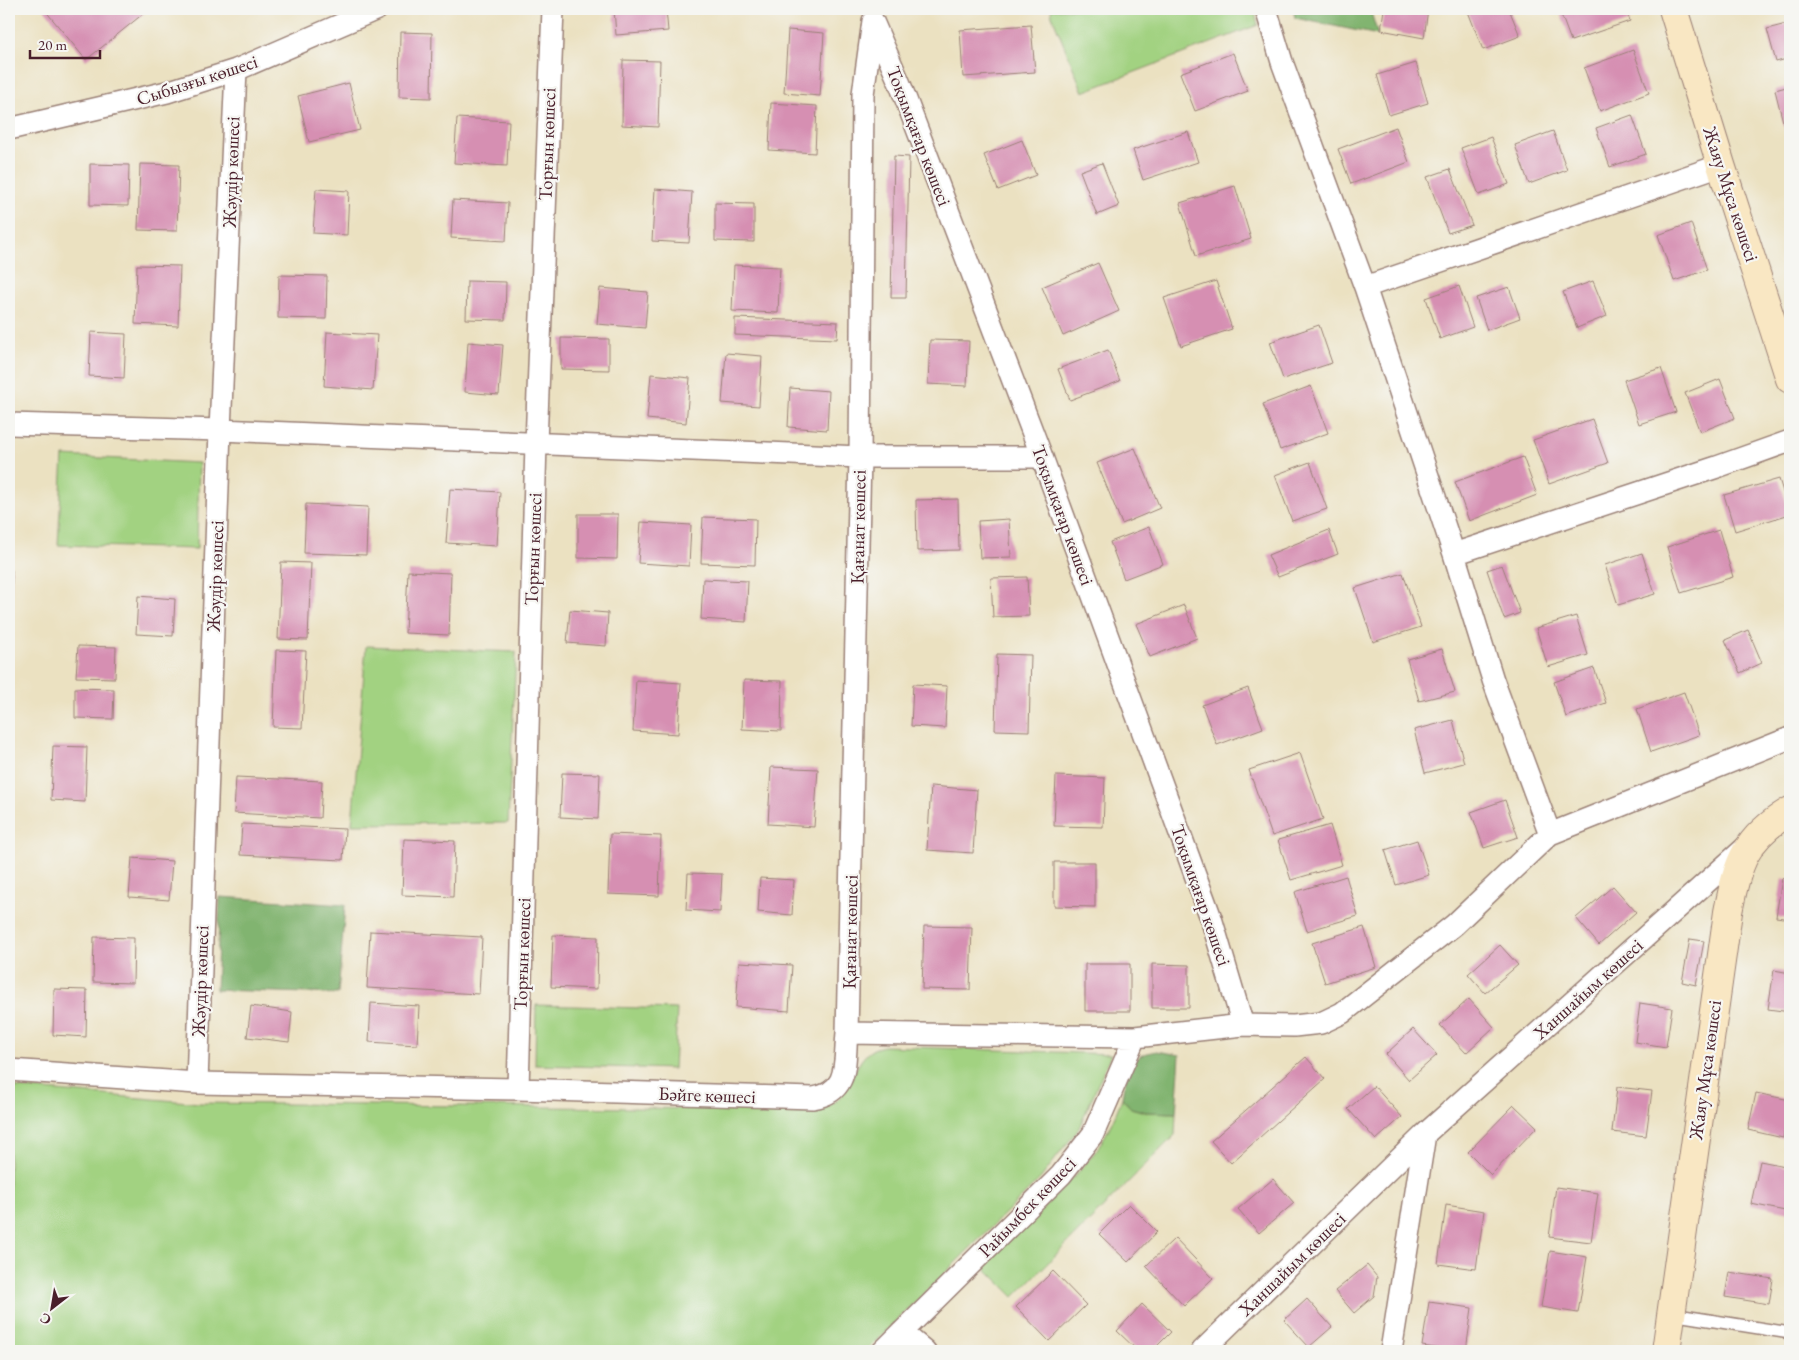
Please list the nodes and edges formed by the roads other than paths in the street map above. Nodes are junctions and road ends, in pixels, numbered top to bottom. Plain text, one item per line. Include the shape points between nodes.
1 (377, 9) edge
2 (553, 9) edge
3 (1266, 9) edge
4 (1673, 9) edge
5 (873, 15) edge
6 (236, 70) junction
7 (9, 129) edge
8 (1721, 165) junction
9 (1364, 287) junction
10 (1790, 379) edge
11 (9, 424) edge
12 (220, 430) junction
13 (1790, 441) edge
14 (536, 443) junction
15 (860, 457) junction
16 (1042, 457) junction
17 (1454, 554) junction
18 (1790, 738) edge
19 (1790, 812) edge
20 (1550, 834) junction
21 (1750, 844) junction
22 (1243, 1025) junction
23 (847, 1033) junction
24 (1135, 1037) junction
25 (9, 1070) edge
26 (196, 1083) junction
27 (518, 1089) junction
28 (1425, 1134) junction
29 (1671, 1314) junction
30 (902, 1332) junction
31 (1790, 1333) edge
32 (883, 1351) edge
33 (924, 1351) edge
34 (1202, 1351) edge
35 (1391, 1351) edge
36 (1666, 1351) edge

1 - 6 street, Сыбызғы көшесі
2 - 14 street, Торғын көшесі
3 - 9 street via 1282,62
4 - 8 street, Жаяу Мұса көшесі
5 - 15 street, Қағанат көшесі via 863,94
5 - 16 street, Тоқымқағар көшесі
6 - 7 street, Сыбызғы көшесі via 167,92
6 - 12 street, Жәудір көшесі
8 - 9 street
8 - 10 street, Жаяу Мұса көшесі
9 - 17 street
11 - 12 street
12 - 14 street
12 - 26 street, Жәудір көшесі
13 - 17 street
14 - 15 street
14 - 27 street, Торғын көшесі
15 - 16 street
15 - 23 street, Қағанат көшесі
16 - 22 street, Тоқымқағар көшесі via 1211,918
17 - 20 street via 1493,680
18 - 20 street
19 - 21 street, Жаяу Мұса көшесі via 1774,821
20 - 22 street via 1454,925 1342,1013 1321,1023
21 - 28 street, Ханшайым көшесі
21 - 29 street, Жаяу Мұса көшесі via 1738,871 1728,912
22 - 24 street
23 - 24 street
23 - 27 street, Бәйге көшесі via 841,1082 831,1093 813,1098
24 - 30 street, Райымбек көшесі via 1093,1134 1061,1175
25 - 26 street, Бәйге көшесі
26 - 27 street, Бәйге көшесі
28 - 34 street, Ханшайым көшесі
28 - 35 street
29 - 31 lane
29 - 36 street, Жаяу Мұса көшесі
30 - 32 street, Райымбек көшесі
30 - 33 street

